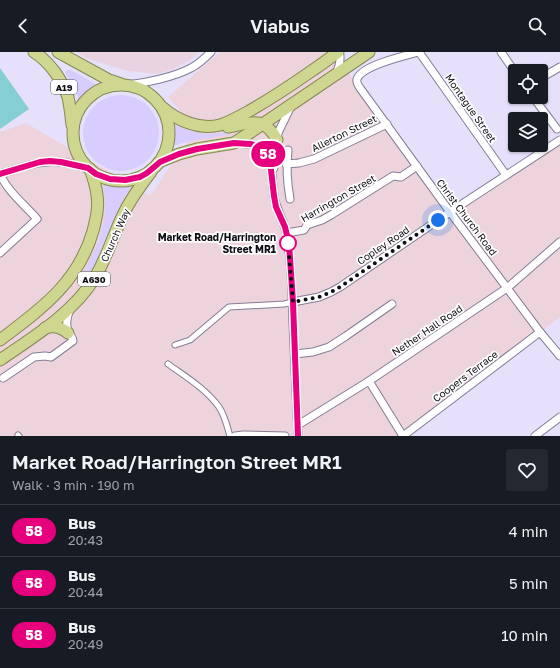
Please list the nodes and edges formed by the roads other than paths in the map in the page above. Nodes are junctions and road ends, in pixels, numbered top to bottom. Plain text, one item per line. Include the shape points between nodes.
1 (58, 52) edge
2 (211, 52) edge
3 (338, 52) edge
4 (369, 52) edge
5 (418, 52) edge
6 (501, 52) edge
7 (35, 53) edge
8 (509, 64) edge
9 (560, 68) edge
10 (336, 74) junction
11 (548, 74) edge
12 (125, 85) junction
13 (539, 104) edge
14 (292, 105) junction
15 (161, 106) junction
16 (263, 124) junction
17 (387, 124) junction
18 (209, 126) junction
19 (556, 129) dead end
20 (73, 130) junction
21 (277, 140) junction
22 (560, 140) edge
23 (234, 143) junction
24 (288, 150) dead end
25 (286, 164) junction
26 (156, 165) junction
27 (417, 166) junction
28 (89, 168) junction
29 (0, 174) edge
30 (506, 175) junction
31 (273, 182) junction
32 (290, 199) dead end
33 (450, 212) junction
34 (287, 234) junction
35 (560, 242) edge
36 (0, 253) edge
37 (507, 288) junction
38 (293, 302) junction
39 (74, 303) junction
40 (392, 304) dead end
41 (45, 328) junction
42 (540, 332) junction
43 (68, 333) junction
44 (0, 340) edge
45 (175, 345) dead end
46 (295, 354) junction
47 (560, 356) edge
48 (0, 360) edge
49 (168, 364) dead end
50 (3, 378) dead end
51 (368, 381) junction
52 (560, 417) edge
53 (298, 425) junction
54 (230, 436) edge
55 (235, 436) edge
56 (285, 436) edge
57 (298, 436) edge
58 (403, 436) edge
59 (535, 436) edge

1 - 12 highway via 109,80
2 - 12 street via 199,64 181,73
3 - 10 street via 340,64
3 - 18 highway via 271,99 221,125
4 - 10 highway
5 - 17 street, Christ Church Road via 384,61 358,77 360,88
5 - 30 street, Montague Street
6 - 8 street
7 - 20 highway, A19 via 52,69 63,86
9 - 11 street
10 - 14 highway
12 - 15 highway via 147,92
12 - 20 highway via 113,85 93,93 79,109
13 - 19 street
14 - 16 highway
14 - 21 street
15 - 18 highway via 182,120 198,126
15 - 26 highway via 168,120 170,134 167,149
16 - 18 highway via 253,122 220,128
16 - 21 highway
16 - 23 highway
17 - 25 street, Allerton Street via 314,159
17 - 27 street, Christ Church Road
20 - 28 highway via 74,144 79,157
21 - 31 street
22 - 30 street, Copley Road
23 - 26 highway via 185,152
23 - 31 street via 259,146 268,154
24 - 25 street
25 - 32 street
26 - 28 highway via 140,177 118,181 103,177
26 - 39 highway, Church Way / A630 via 125,211 100,270
27 - 33 street, Christ Church Road
27 - 34 street, Harrington Street via 401,177 394,176 322,220 307,225 304,230
28 - 29 street via 50,161
28 - 44 highway, Church Way / A630 via 97,194 97,213 90,242 80,263 58,293
29 - 36 street via 8,188 37,219
30 - 33 street, Copley Road
31 - 34 street via 276,207
33 - 37 street, Christ Church Road
33 - 38 street, Copley Road via 340,287 319,297
34 - 38 street
35 - 37 street, Nether Hall Road
37 - 42 street, Christ Church Road
37 - 51 street, Nether Hall Road
38 - 45 street via 229,307 190,340
38 - 46 street
39 - 41 highway, Church Way / A630
39 - 43 street via 68,314
40 - 46 street via 329,347
41 - 43 highway via 57,326
41 - 48 highway, Church Way / A630
42 - 47 street, Christ Church Road
42 - 58 street, Coopers Terrace
43 - 50 street via 73,342 51,357 34,357
46 - 53 street
49 - 54 street via 203,389 219,407
51 - 53 street, Nether Hall Road
51 - 58 street
52 - 59 street
53 - 57 street
55 - 56 street

